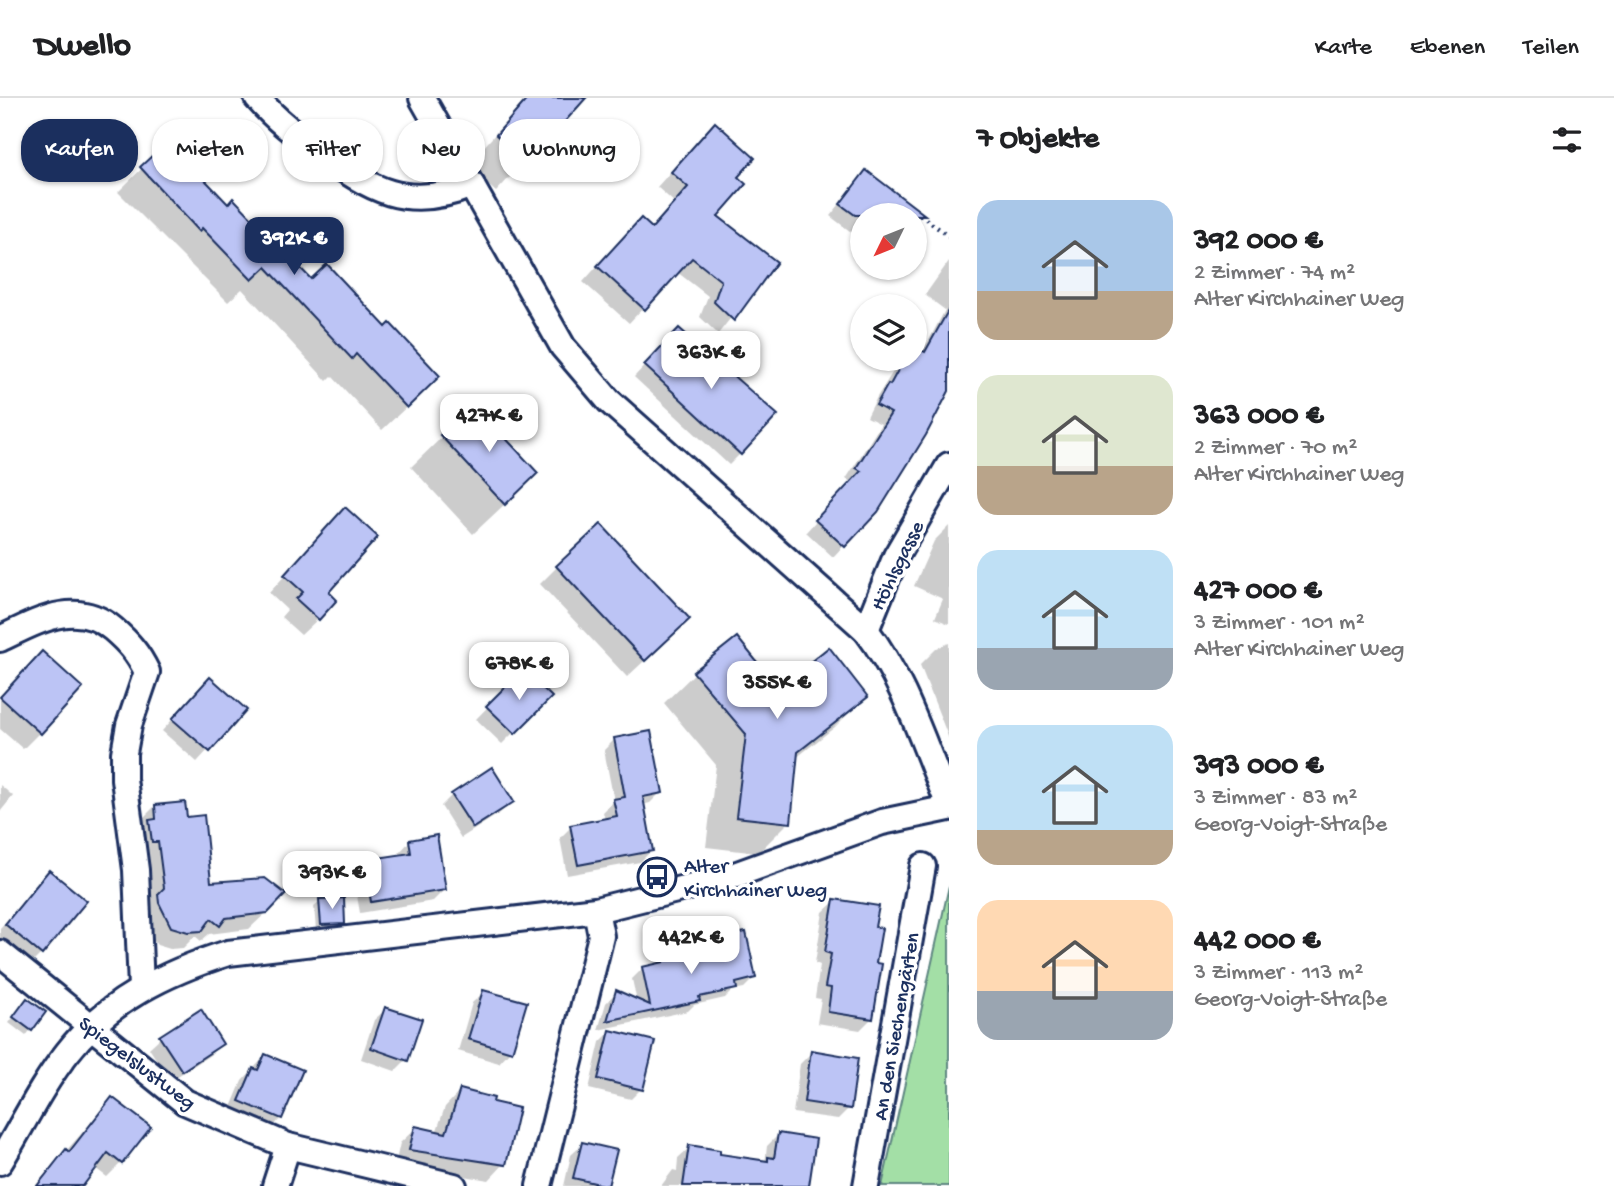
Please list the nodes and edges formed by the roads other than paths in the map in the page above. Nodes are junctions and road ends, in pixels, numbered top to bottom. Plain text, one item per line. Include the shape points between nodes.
1 (257, 98) edge
2 (422, 98) edge
3 (472, 185) junction
4 (949, 465) edge
5 (866, 630) junction
6 (0, 639) edge
7 (949, 806) edge
8 (923, 866) dead end
9 (596, 910) junction
10 (0, 953) edge
11 (141, 988) junction
12 (90, 1027) junction
13 (288, 1146) junction
14 (0, 1162) edge
15 (275, 1186) edge
16 (454, 1186) edge
17 (539, 1186) edge
18 (866, 1186) edge

1 - 3 street via 298,137 362,183 394,195 435,197
2 - 3 street
3 - 5 street via 562,347 609,401
4 - 5 street, Höhlsgasse via 896,556
5 - 7 street via 897,677
6 - 11 street via 71,611 87,614 124,639 138,653 146,672 124,753 136,870
7 - 9 street via 881,822 729,877
8 - 18 street, An den Siechengärten
9 - 11 street via 228,953
9 - 17 street via 601,936
10 - 12 street, Spiegelslustweg
11 - 12 street
12 - 13 street, Spiegelslustweg via 185,1102
12 - 14 street via 66,1054
13 - 15 street
13 - 16 street, Spiegelslustweg

